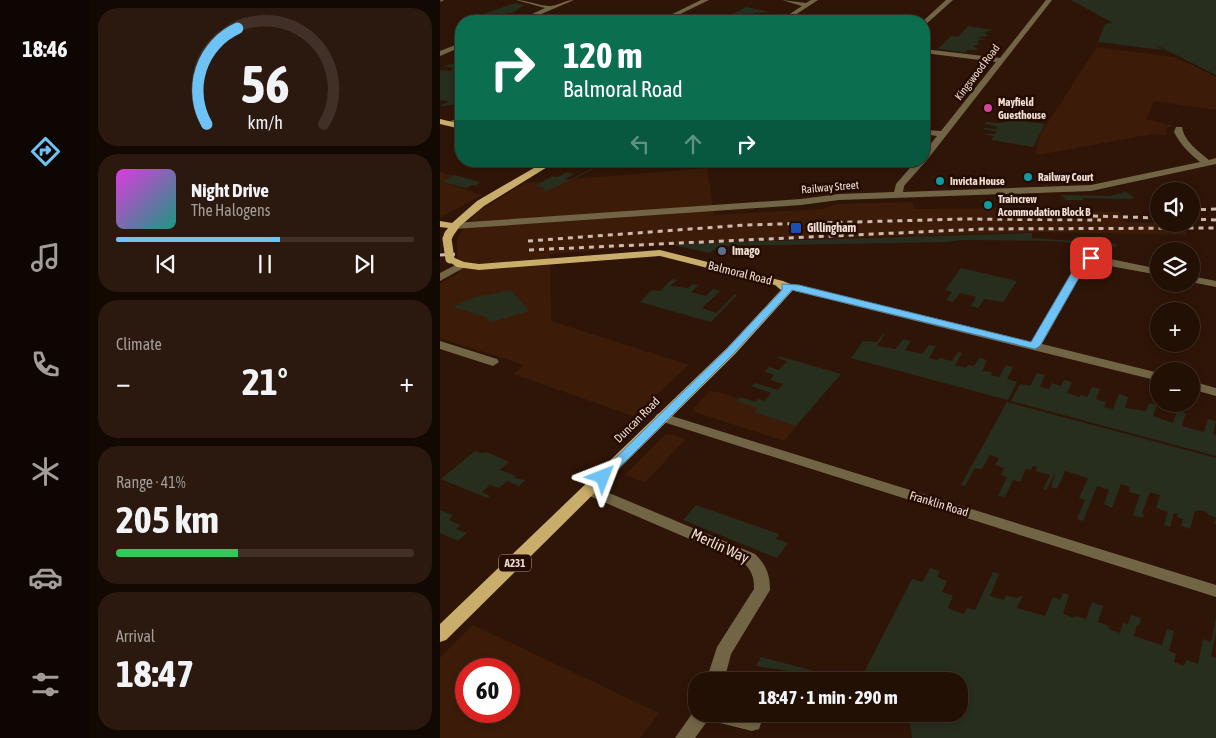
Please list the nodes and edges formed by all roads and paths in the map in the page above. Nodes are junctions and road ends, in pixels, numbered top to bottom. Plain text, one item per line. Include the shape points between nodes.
1 (519, 0) edge
2 (571, 0) edge
3 (706, 0) edge
4 (785, 0) edge
5 (816, 0) edge
6 (950, 0) edge
7 (1049, 0) edge
8 (808, 5) junction
9 (552, 8) junction
10 (535, 15) edge
11 (675, 15) edge
12 (792, 15) edge
13 (930, 18) edge
14 (455, 48) edge
15 (930, 52) edge
16 (440, 54) edge
17 (1001, 60) junction
18 (440, 121) edge
19 (455, 121) edge
20 (451, 123) junction
21 (455, 125) edge
22 (455, 128) edge
23 (1180, 129) dead end
24 (440, 130) edge
25 (930, 133) edge
26 (943, 134) junction
27 (930, 150) edge
28 (1211, 161) edge
29 (543, 167) edge
30 (916, 167) edge
31 (910, 175) junction
32 (912, 194) junction
33 (898, 195) junction
34 (440, 224) edge
35 (451, 230) junction
36 (1077, 250) dead end
37 (1090, 258) junction
38 (461, 265) junction
39 (1150, 270) edge
40 (440, 278) edge
41 (1200, 281) edge
42 (1216, 284) edge
43 (786, 286) junction
44 (440, 345) edge
45 (1035, 346) junction
46 (493, 362) dead end
47 (1150, 375) edge
48 (1200, 388) edge
49 (1216, 392) edge
50 (662, 417) junction
51 (590, 490) junction
52 (1216, 591) edge
53 (440, 635) edge
54 (717, 672) edge
55 (696, 722) edge
56 (748, 722) edge
57 (752, 723) dead end
58 (684, 738) edge

1 - 9 street
2 - 9 street
3 - 11 street
4 - 8 street
5 - 8 street
6 - 13 street
7 - 17 street, Kingswood Road
8 - 12 street
9 - 10 street
14 - 16 street
15 - 17 street
17 - 26 street, Kingswood Road
18 - 20 main road
19 - 20 street
20 - 21 main road
22 - 24 main road
23 - 28 street, Railway Street via 1180,136 1191,149
25 - 26 street
26 - 27 street, Kingswood Road
28 - 32 street, Railway Street via 1091,188
29 - 35 main road via 475,208
30 - 31 street
31 - 32 street via 908,184
31 - 33 street via 899,186
32 - 33 street, Railway Street
33 - 35 street, Railway Street via 839,197
34 - 35 main road
35 - 38 main road, Balmoral Road, bridge via 447,239 450,259
36 - 37 street
37 - 39 street
37 - 45 street via 1084,260
38 - 40 street
38 - 43 main road, Balmoral Road via 499,266 660,253
41 - 42 street
43 - 45 street, Balmoral Road
43 - 50 main road, Duncan Road / A231 via 787,290 730,351
44 - 46 street
45 - 47 street, Balmoral Road
48 - 49 street
50 - 51 main road, Duncan Road / A231
50 - 52 street, Franklin Road
51 - 53 main road, Duncan Road / A231
51 - 54 street, Merlin Way via 749,558 758,567 762,579 760,595 723,652
55 - 58 street
56 - 57 street

